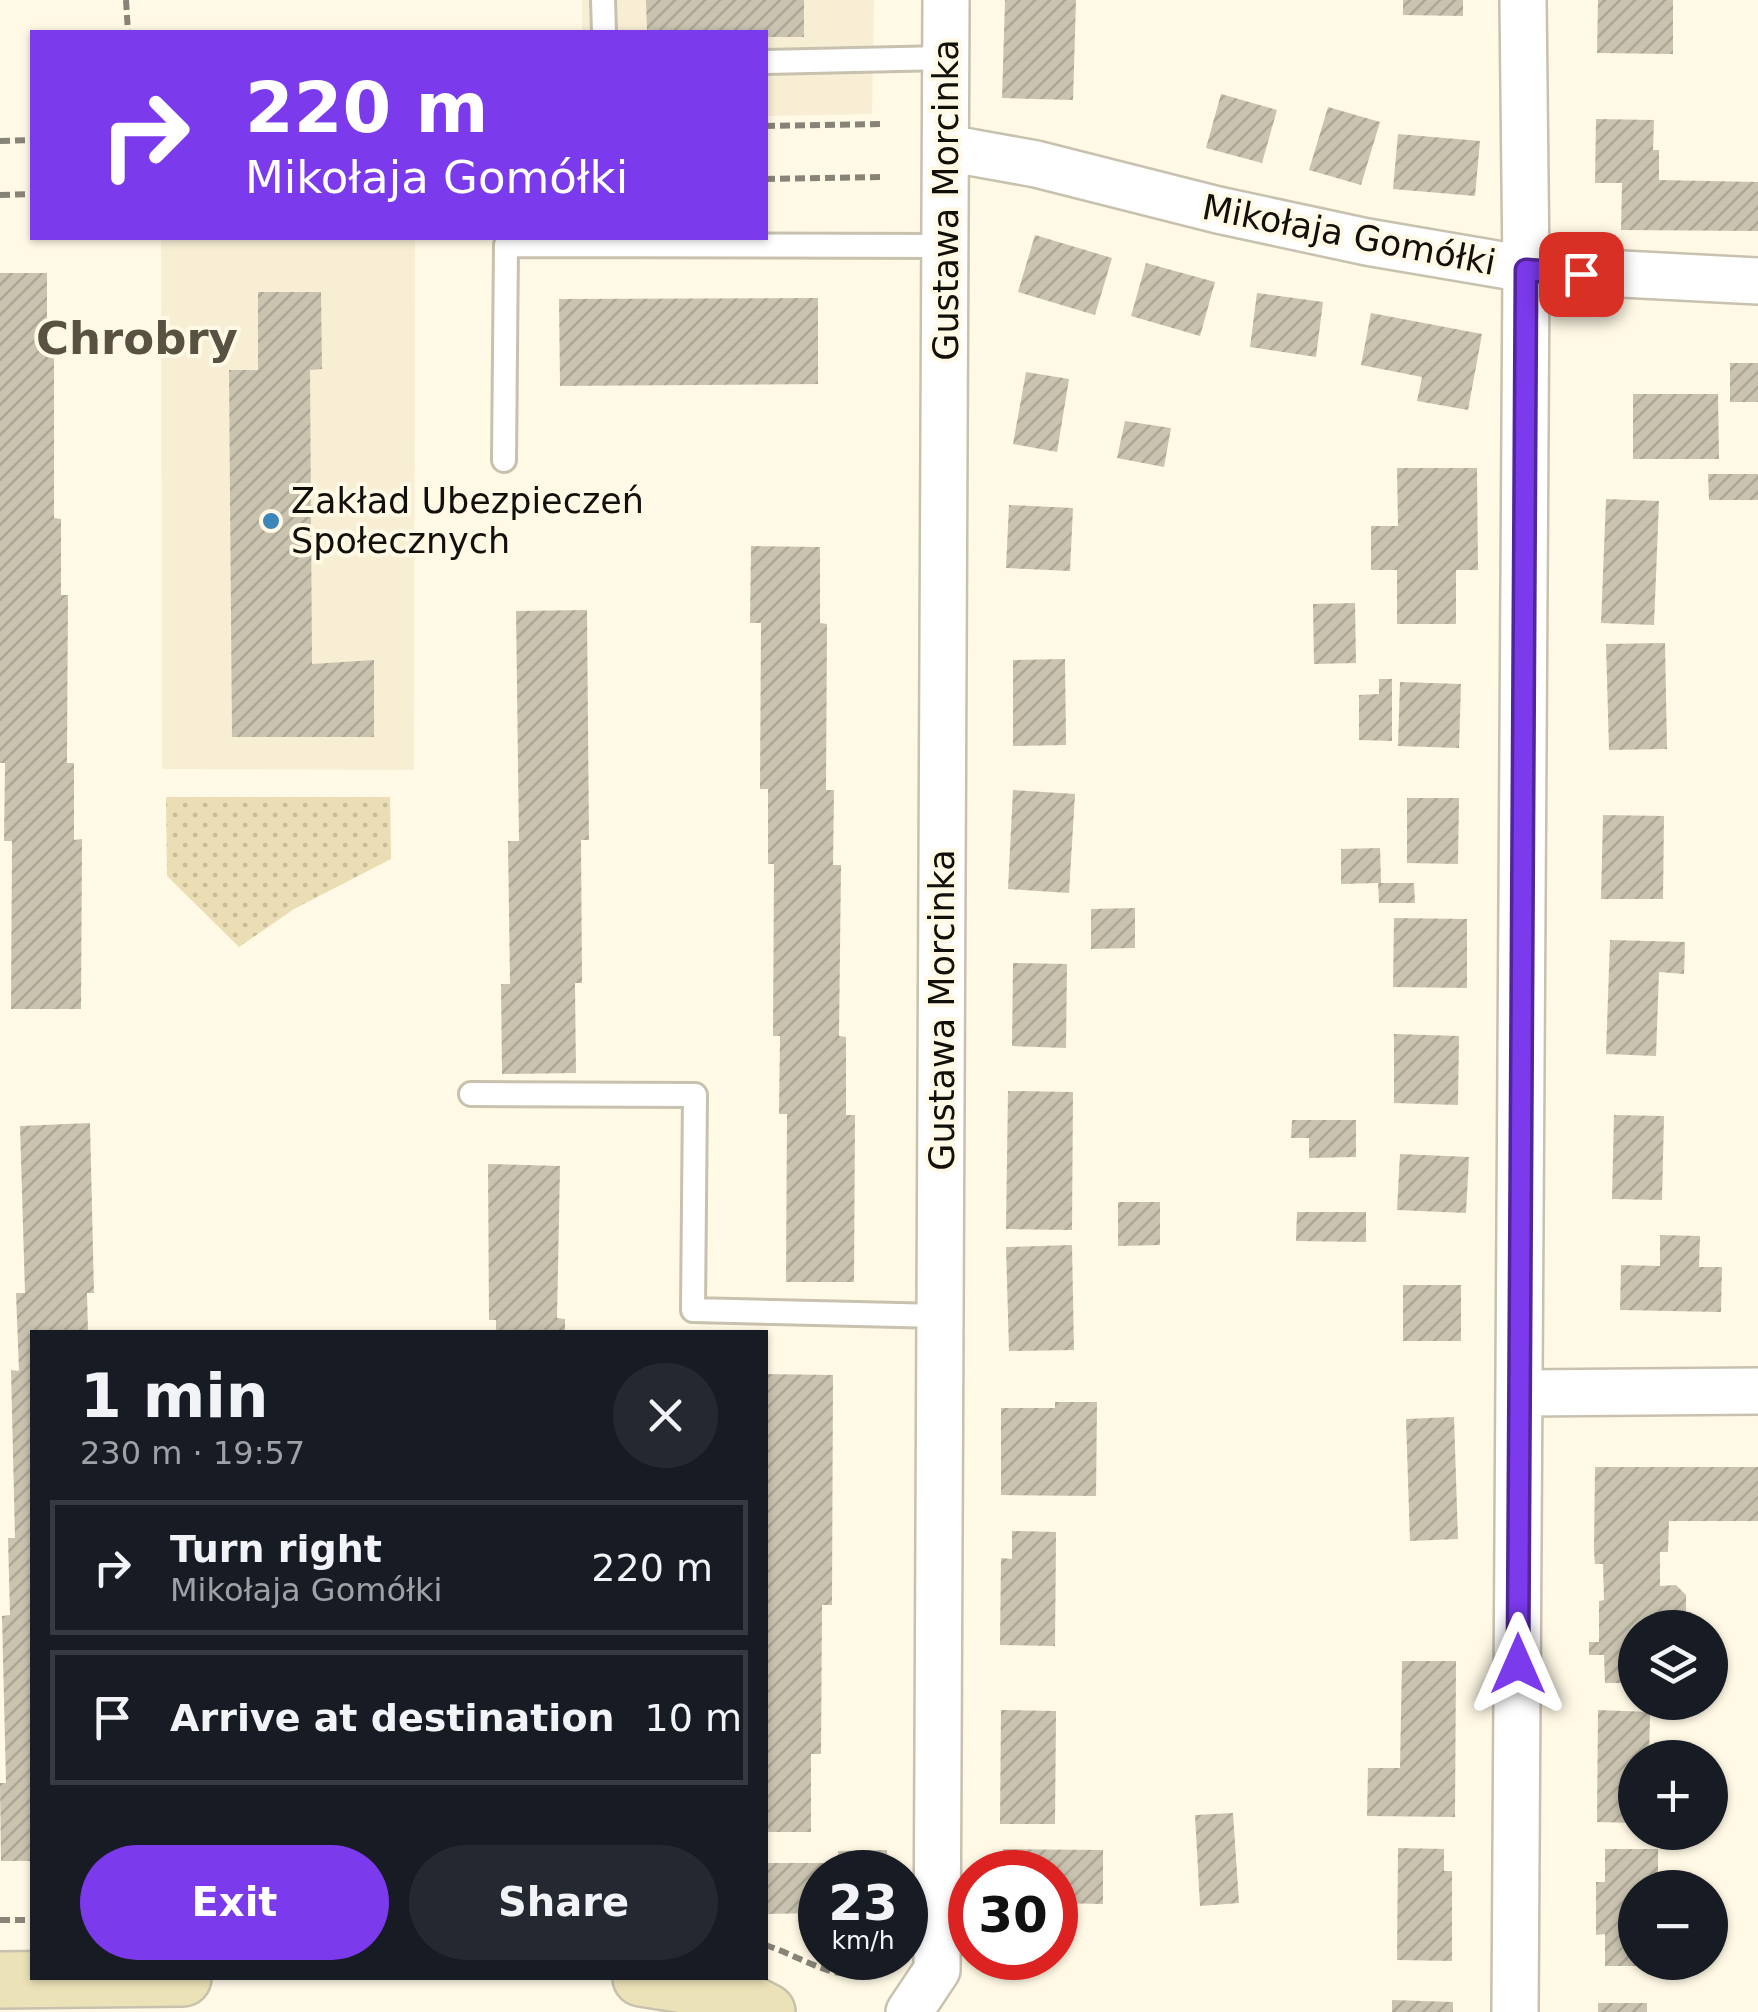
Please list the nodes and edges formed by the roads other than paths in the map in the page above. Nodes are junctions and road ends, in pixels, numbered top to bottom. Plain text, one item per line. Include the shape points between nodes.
1 (603, 0) edge
2 (946, 0) edge
3 (1523, 0) edge
4 (604, 30) edge
5 (945, 58) junction
6 (768, 62) edge
7 (946, 148) junction
8 (946, 246) junction
9 (1526, 270) junction
10 (1758, 282) edge
11 (504, 460) dead end
12 (471, 1094) dead end
13 (940, 1316) junction
14 (1758, 1391) edge
15 (1520, 1394) junction
16 (0, 1980) edge
17 (30, 1980) edge
18 (653, 1980) edge
19 (768, 2012) edge
20 (909, 2012) edge
21 (1515, 2012) edge

1 - 4 lane
2 - 5 street, Gustawa Morcinka
3 - 9 street
5 - 6 lane
5 - 7 street, Gustawa Morcinka
7 - 8 street, Gustawa Morcinka
7 - 9 street, Mikołaja Gomółki via 1368,242
8 - 11 lane via 506,246
8 - 13 street, Gustawa Morcinka
9 - 10 street, Mikołaja Gomółki
9 - 15 street
12 - 13 lane via 695,1095 693,1310
13 - 20 street, Gustawa Morcinka via 937,1970
14 - 15 street
15 - 21 street
16 - 17 street
18 - 19 street via 728,1992

